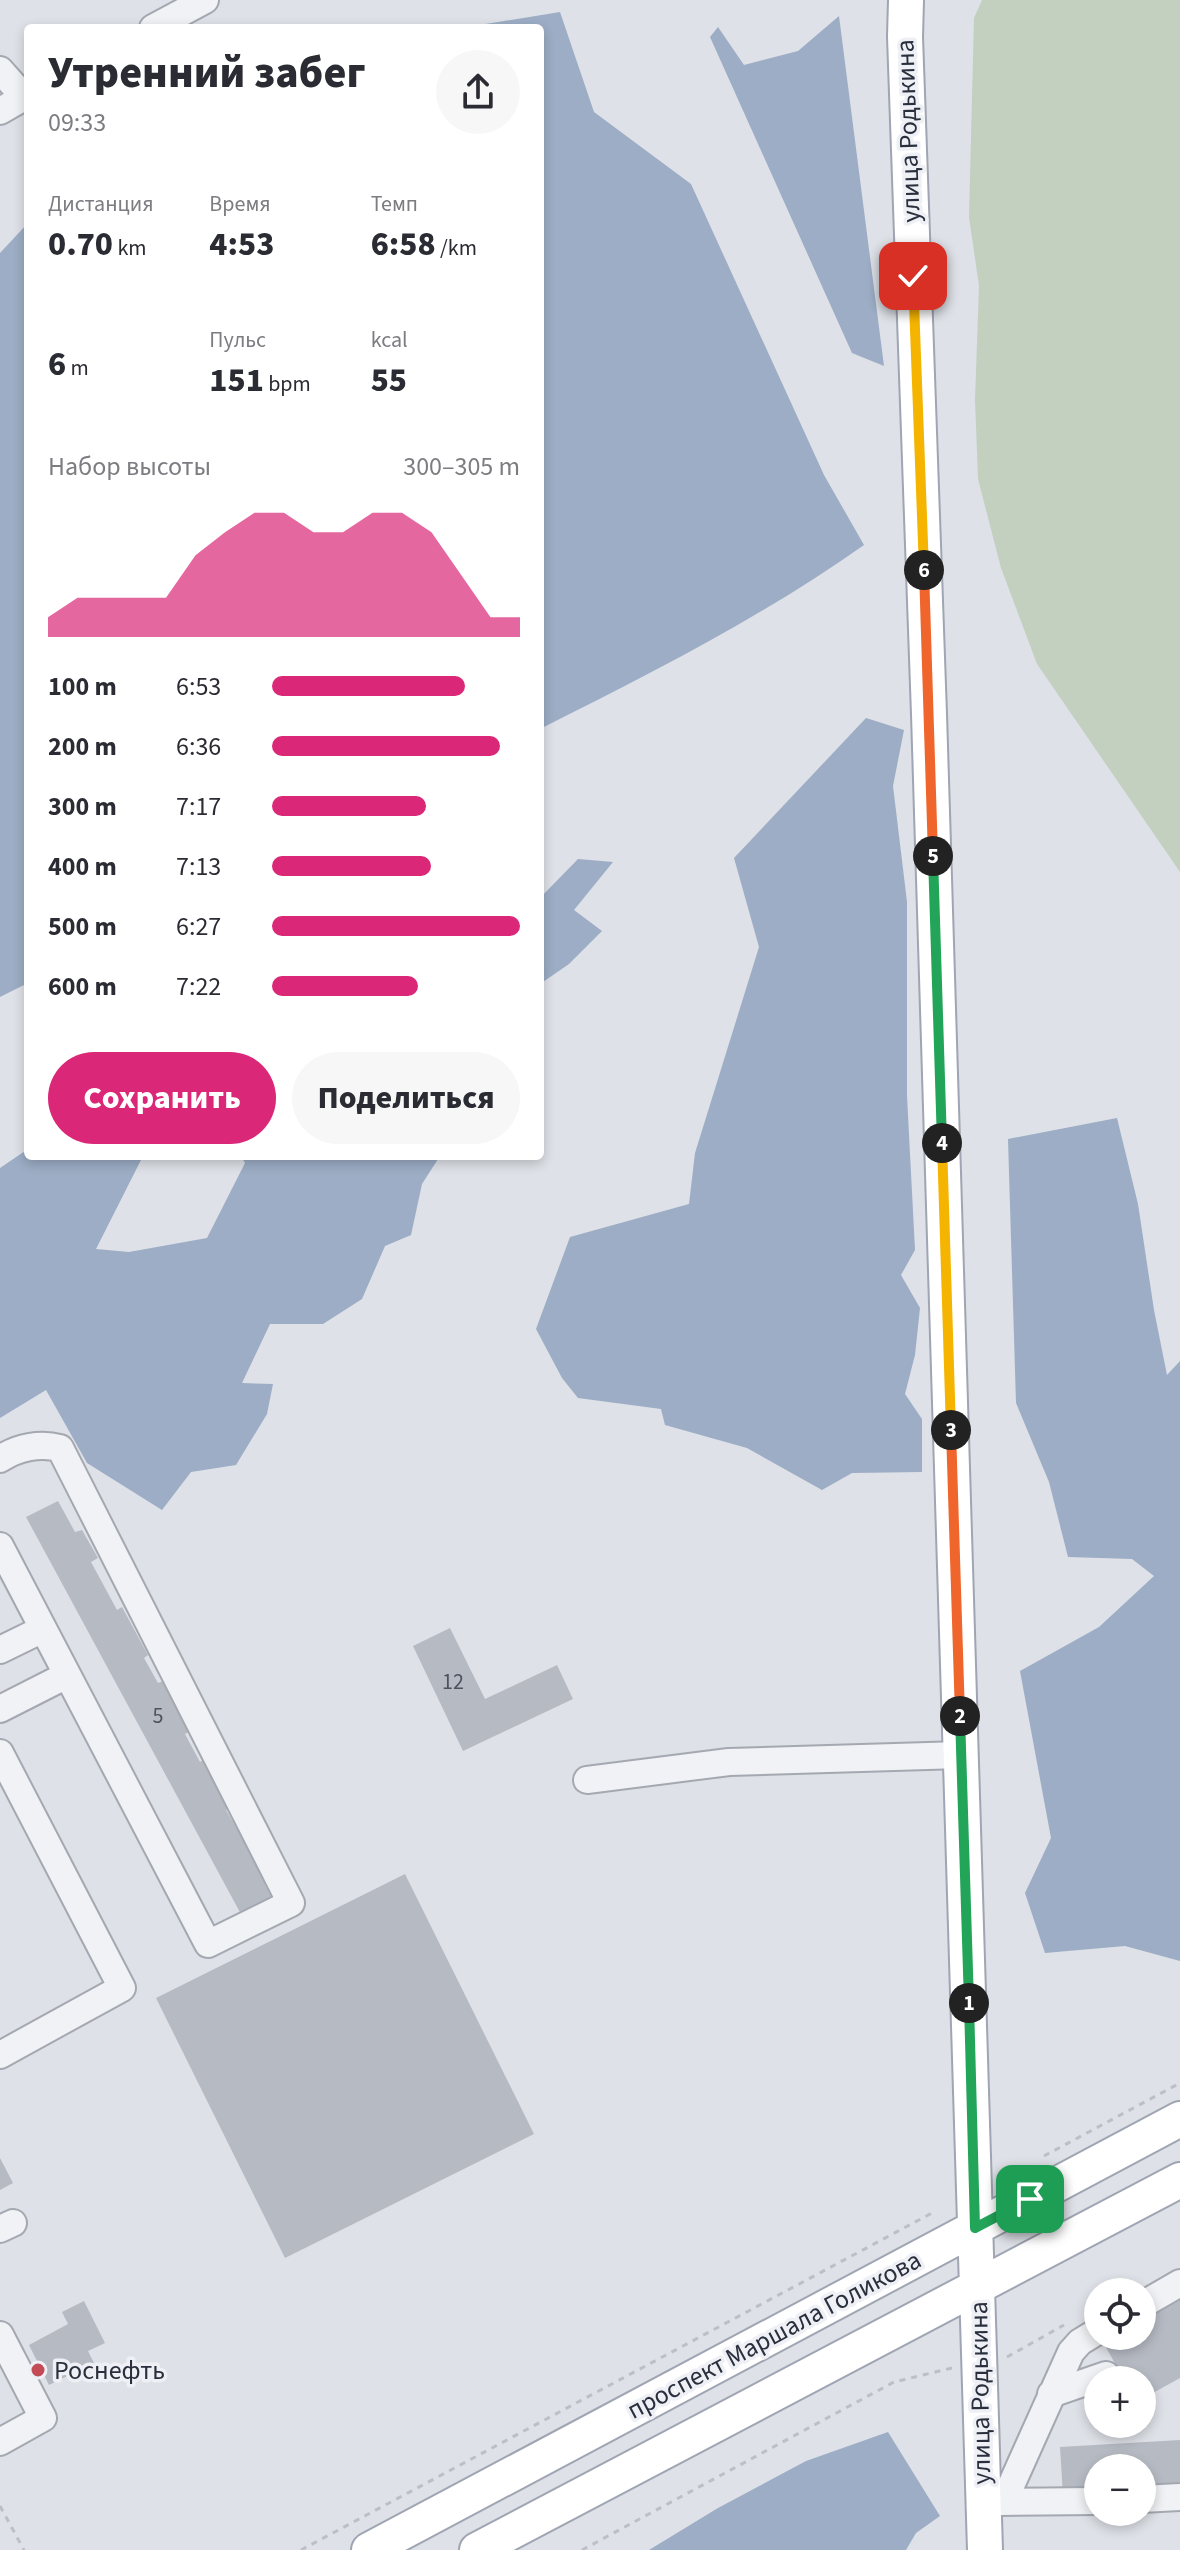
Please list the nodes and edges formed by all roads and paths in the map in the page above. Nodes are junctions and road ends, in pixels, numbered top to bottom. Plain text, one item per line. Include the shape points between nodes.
1 (205, 0) edge
2 (906, 0) edge
3 (160, 24) edge
4 (0, 70) edge
5 (24, 94) edge
6 (24, 97) edge
7 (0, 111) edge
8 (0, 1459) edge
9 (0, 1546) edge
10 (43, 1629) junction
11 (0, 1650) edge
12 (67, 1675) junction
13 (0, 1709) edge
14 (0, 1753) edge
15 (961, 1755) junction
16 (587, 1780) dead end
17 (0, 2055) edge
18 (1180, 2083) edge
19 (1180, 2119) edge
20 (1044, 2156) dead end
21 (1179, 2184) edge
22 (932, 2213) dead end
23 (975, 2228) junction
24 (1180, 2283) edge
25 (977, 2285) junction
26 (1156, 2297) edge
27 (1072, 2320) dead end
28 (0, 2335) edge
29 (1084, 2340) edge
30 (1007, 2357) dead end
31 (952, 2368) dead end
32 (1084, 2383) edge
33 (1051, 2394) junction
34 (0, 2442) edge
35 (1180, 2497) edge
36 (1156, 2498) edge
37 (1084, 2501) edge
38 (991, 2502) junction
39 (0, 2506) edge
40 (24, 2550) edge
41 (301, 2550) edge
42 (369, 2550) edge
43 (477, 2550) edge
44 (582, 2550) edge
45 (985, 2550) edge

1 - 3 street
2 - 15 main road, улица Родькина
4 - 5 street
6 - 7 street
8 - 12 street via 43,1444 60,1448 291,1903 208,1944
9 - 10 street
10 - 11 street
10 - 12 street
12 - 13 street
14 - 17 street via 122,1988
15 - 16 street via 729,1762
15 - 23 main road, улица Родькина
18 - 20 path
19 - 23 main road, проспект Маршала Голикова
21 - 25 main road, проспект Маршала Голикова
22 - 41 path
23 - 25 main road, улица Родькина
23 - 42 main road, проспект Маршала Голикова
24 - 26 street
25 - 38 main road, улица Родькина
25 - 43 main road, проспект Маршала Голикова
27 - 30 path
28 - 34 street via 43,2418
29 - 33 street via 1071,2352
31 - 44 path via 894,2382
32 - 33 street
33 - 38 street via 1009,2490
35 - 36 street
37 - 38 street
38 - 45 main road, улица Родькина
39 - 40 path

